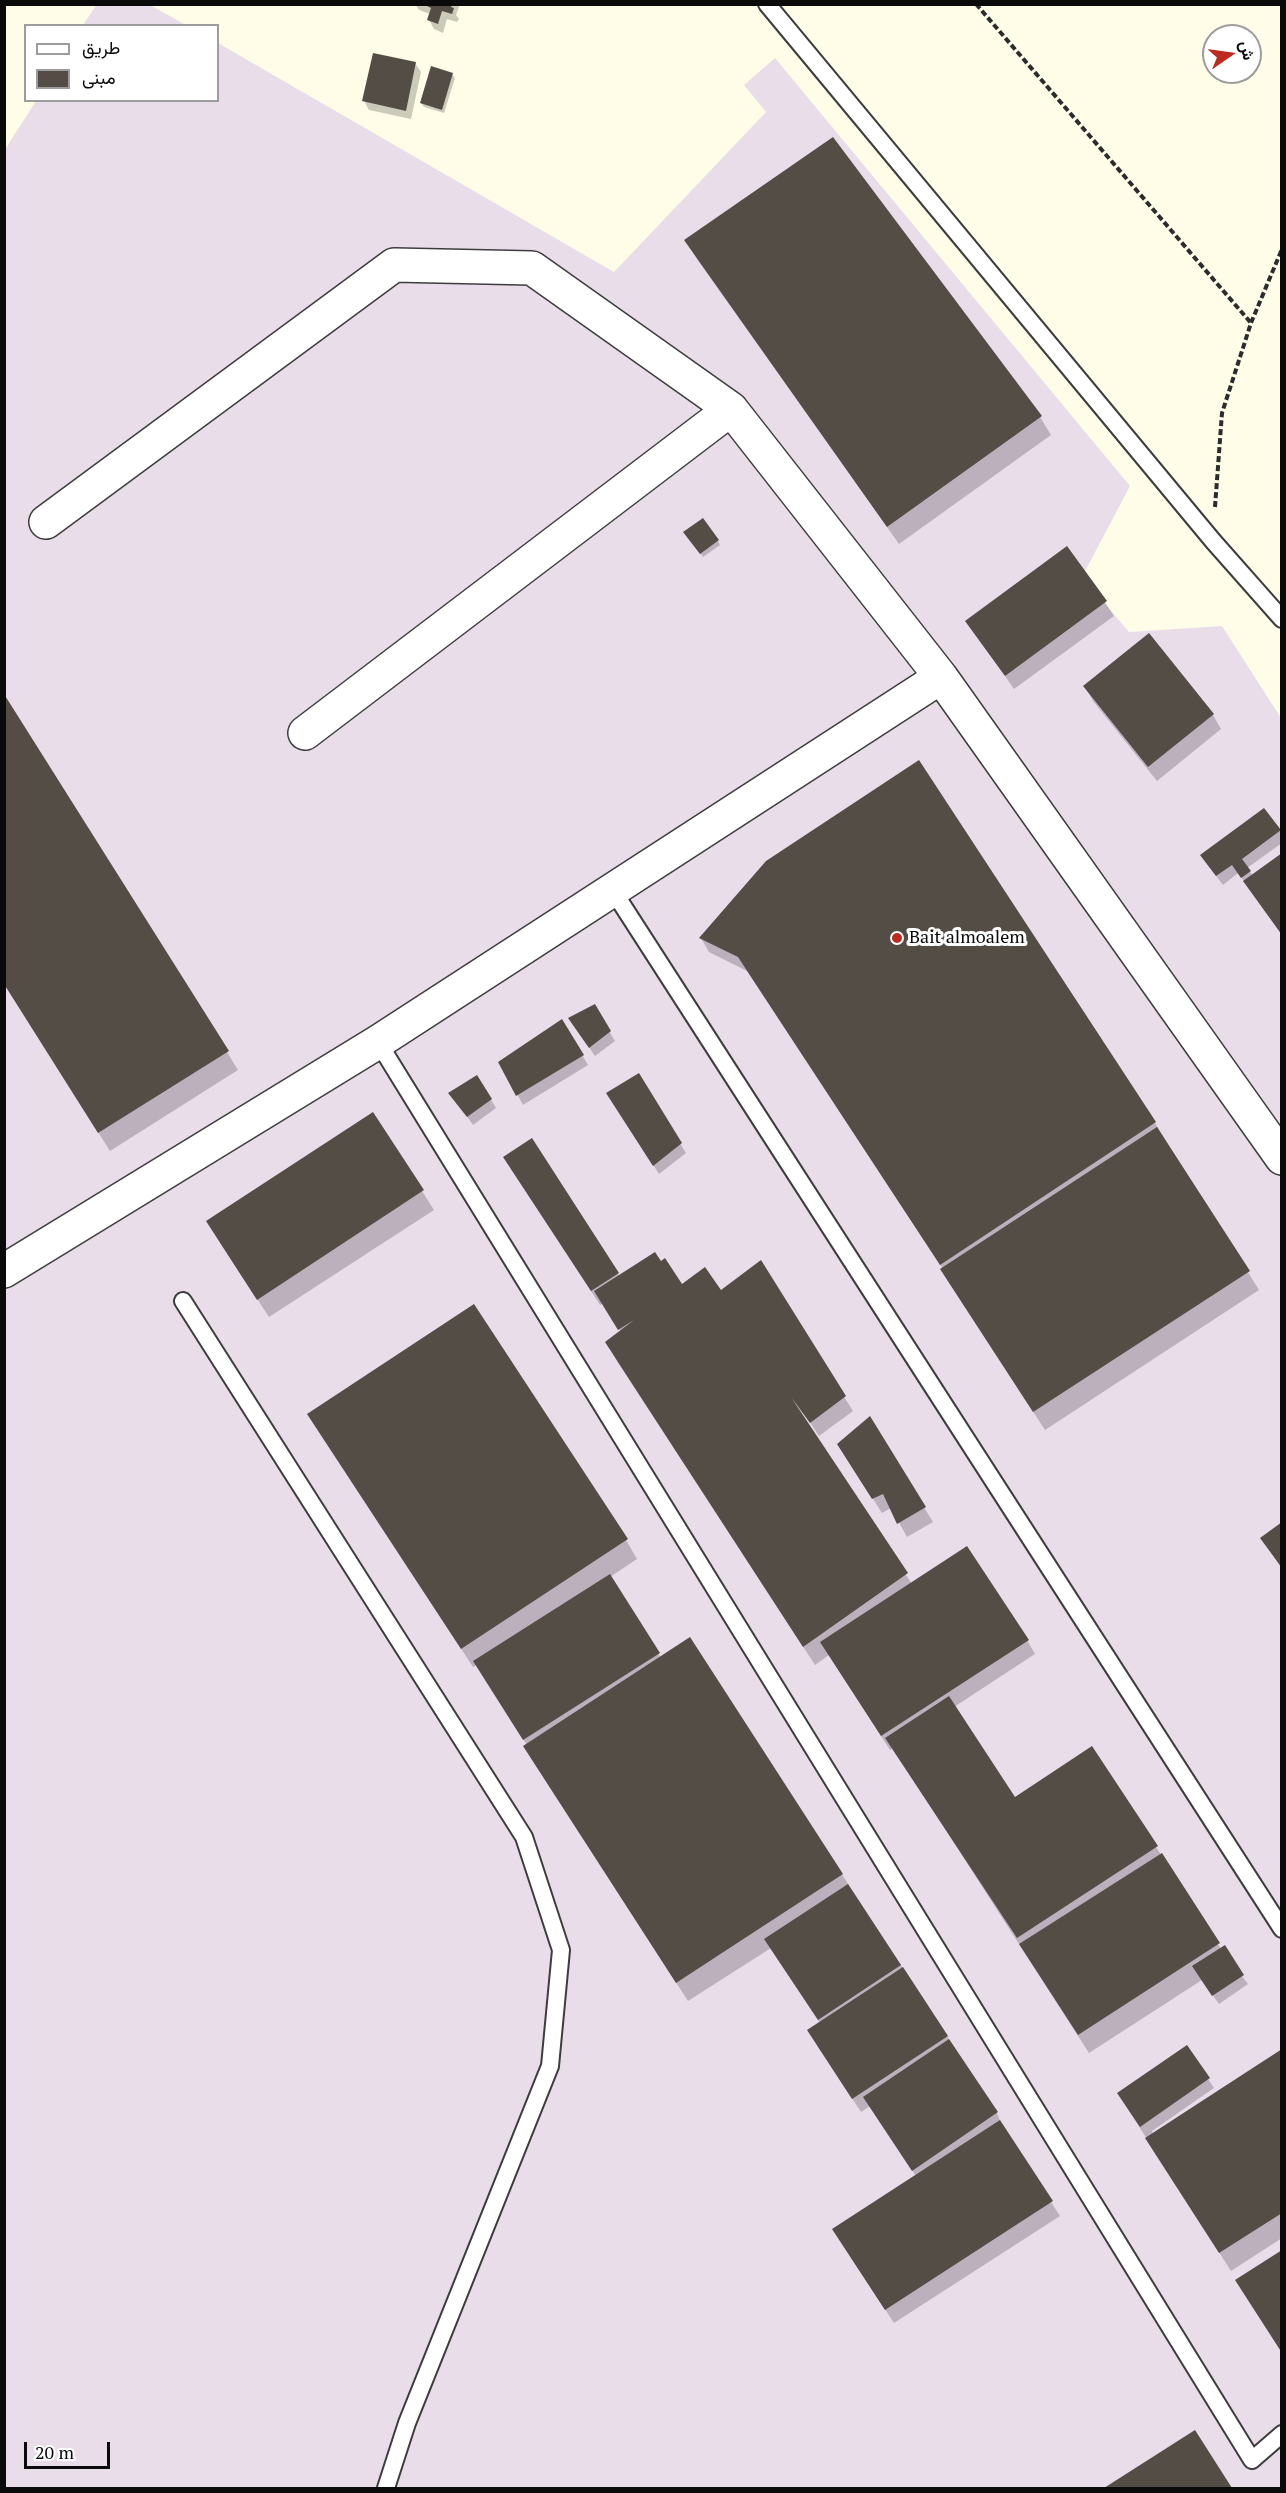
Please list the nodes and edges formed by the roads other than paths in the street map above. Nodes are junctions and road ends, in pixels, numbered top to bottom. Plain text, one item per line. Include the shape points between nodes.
1 (767, 4) edge
2 (731, 409) junction
3 (46, 522) dead end
4 (1281, 620) edge
5 (941, 677) junction
6 (305, 733) dead end
7 (612, 889) junction
8 (378, 1042) junction
9 (1281, 1158) edge
10 (4, 1271) edge
11 (183, 1301) dead end
12 (1281, 1929) edge
13 (1281, 2434) edge
14 (386, 2488) edge

1 - 4 lane
2 - 3 street via 532,268 394,265
2 - 5 street
2 - 6 street
5 - 7 street
5 - 9 street
7 - 8 street
7 - 12 lane
8 - 10 street
8 - 13 lane via 1252,2460
11 - 14 lane via 524,1837 561,1950 550,2066 407,2424

